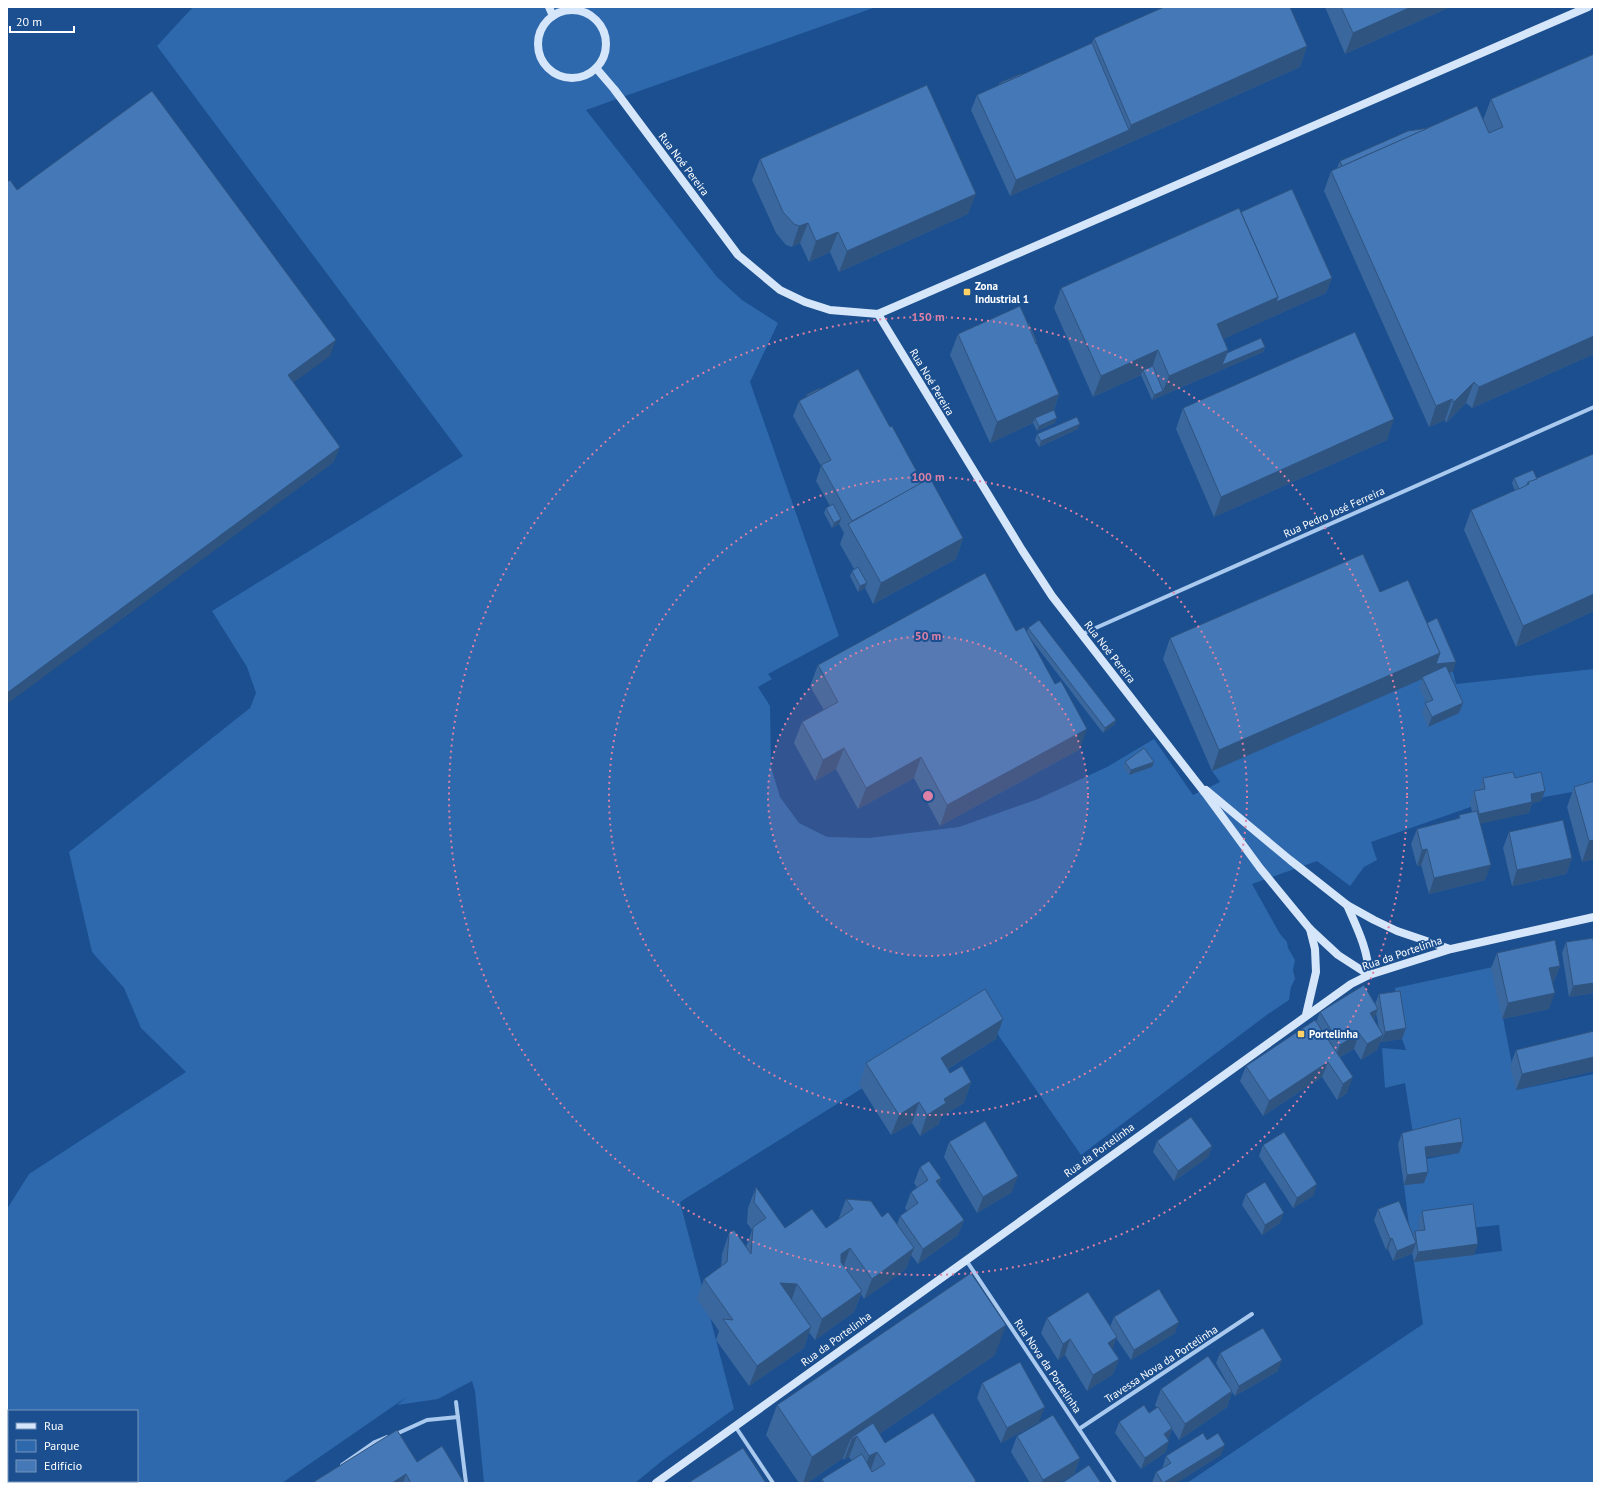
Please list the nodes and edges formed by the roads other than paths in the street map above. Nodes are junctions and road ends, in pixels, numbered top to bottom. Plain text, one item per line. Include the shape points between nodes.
1 (548, 7) edge
2 (1588, 7) edge
3 (553, 16) junction
4 (596, 68) junction
5 (878, 314) junction
6 (1594, 407) edge
7 (1082, 634) junction
8 (1195, 780) junction
9 (1347, 905) junction
10 (1594, 917) edge
11 (1310, 929) junction
12 (1450, 949) junction
13 (1369, 975) junction
14 (1306, 1014) junction
15 (966, 1260) junction
16 (1252, 1314) dead end
17 (456, 1402) dead end
18 (458, 1417) junction
19 (735, 1425) junction
20 (1079, 1429) junction
21 (339, 1467) edge
22 (466, 1483) edge
23 (656, 1483) edge
24 (773, 1483) edge
25 (1115, 1483) edge

1 - 3 street
2 - 5 street
3 - 4 street via 574,10 585,13 601,27 606,49
3 - 4 street via 539,34 540,56 545,66 564,78 586,75
4 - 5 street, Rua Noé Pereira via 738,255 780,290 805,302 830,310
5 - 7 street, Rua Noé Pereira via 1022,550 1052,596
6 - 7 street, Rua Pedro José Ferreira
7 - 8 street, Rua Noé Pereira
8 - 9 street, Rua Noé Pereira
8 - 11 street, Rua Noé Pereira via 1260,868
9 - 12 street, Rua Noé Pereira via 1397,931
9 - 13 street, Rua Noé Pereira via 1366,948
10 - 12 street, Rua da Portelinha
11 - 13 street, Rua Noé Pereira via 1338,954
11 - 14 street, Rua Noé Pereira via 1315,949 1316,972
12 - 13 street, Rua da Portelinha
13 - 14 street, Rua da Portelinha via 1350,984
14 - 15 street, Rua da Portelinha
15 - 19 street, Rua da Portelinha
15 - 20 street, Rua Nova da Portelinha
16 - 20 street, Travessa Nova da Portelinha
17 - 18 street
18 - 21 street via 427,1420 376,1442
18 - 22 street
19 - 23 street, Rua da Portelinha
19 - 24 street
20 - 25 street, Rua Nova da Portelinha

